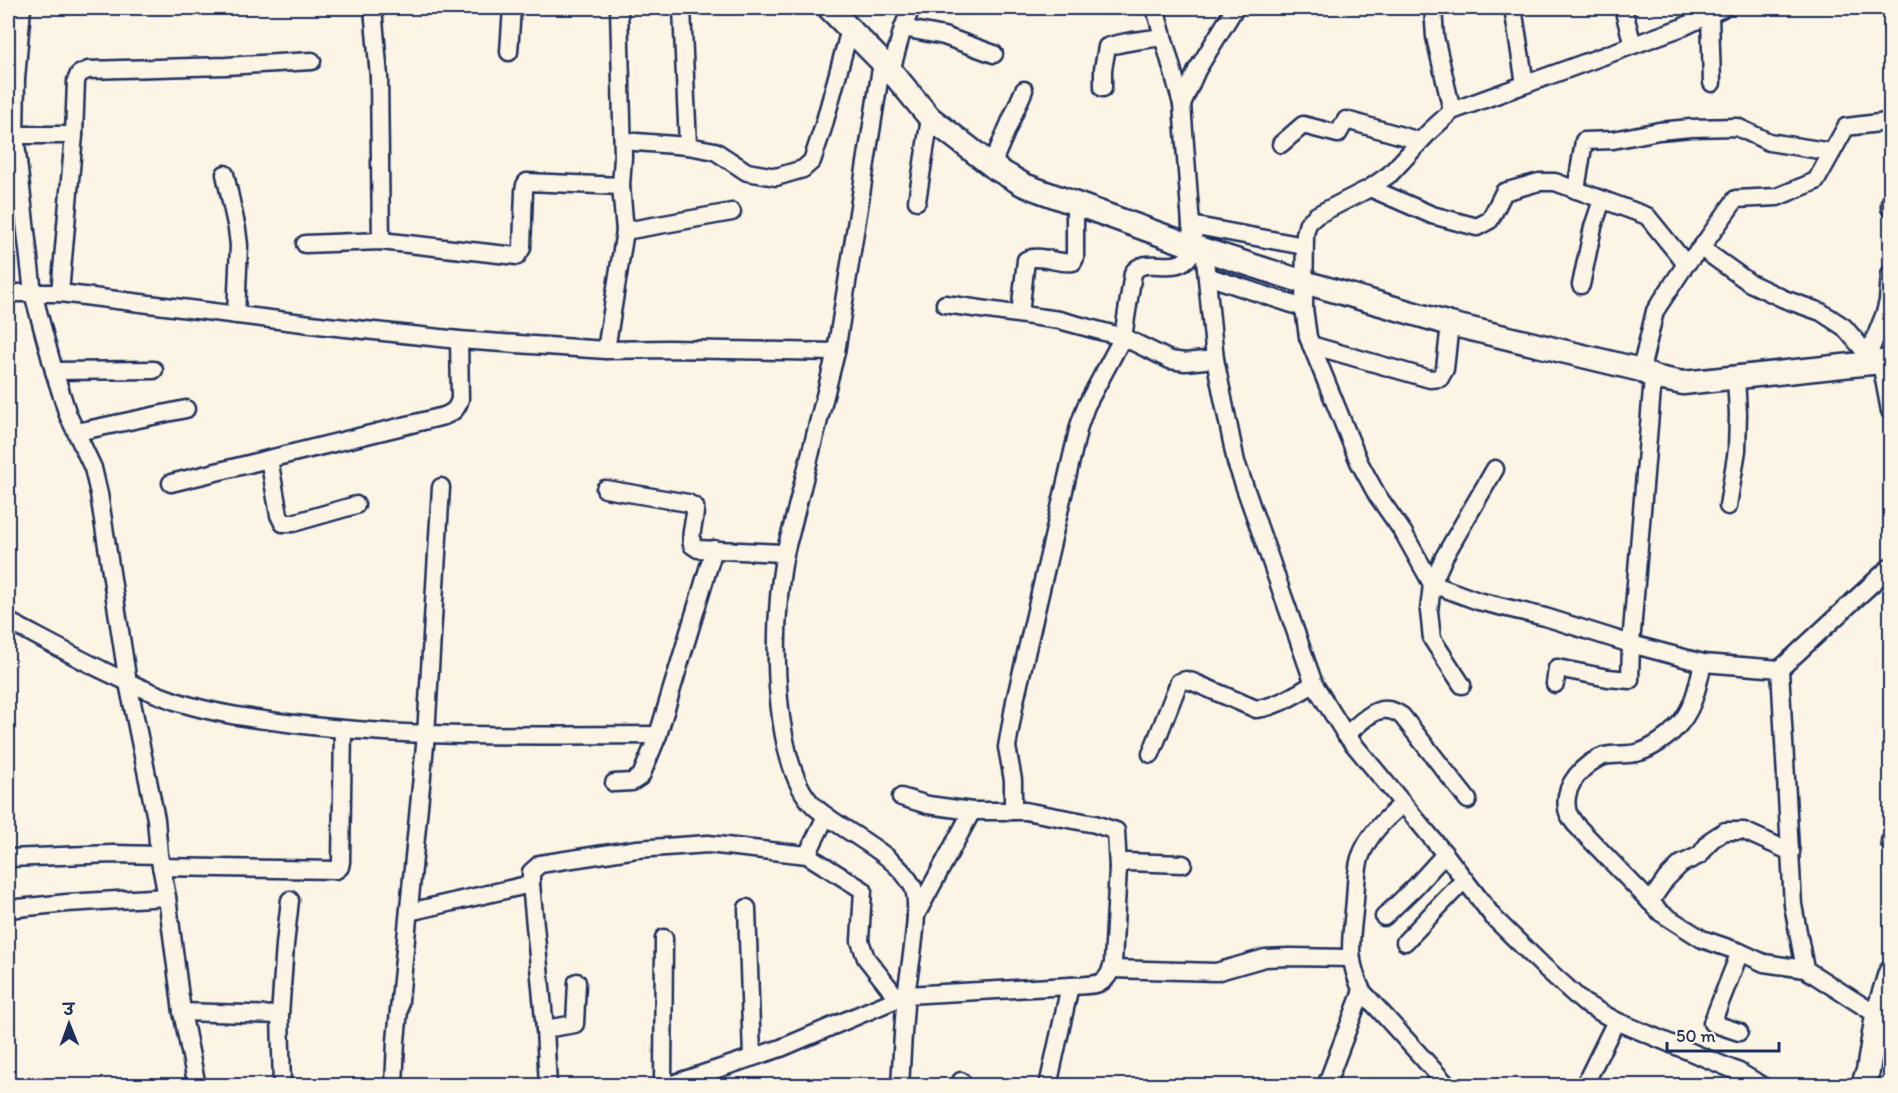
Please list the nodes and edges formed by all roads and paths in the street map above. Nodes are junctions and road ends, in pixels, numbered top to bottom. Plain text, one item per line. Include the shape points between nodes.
1 (22, 8) edge
2 (374, 8) edge
3 (512, 8) edge
4 (619, 8) edge
5 (682, 8) edge
6 (830, 8) edge
7 (911, 8) edge
8 (1155, 8) edge
9 (1235, 8) edge
10 (1433, 8) edge
11 (1513, 8) edge
12 (1623, 8) edge
13 (1716, 11) edge
14 (850, 28) junction
15 (903, 28) junction
16 (1163, 37) junction
17 (1633, 45) junction
18 (509, 52) dead end
19 (994, 54) dead end
20 (312, 61) dead end
21 (887, 67) junction
22 (12, 80) edge
23 (1712, 82) dead end
24 (1525, 84) junction
25 (1103, 88) dead end
26 (1024, 90) dead end
27 (1182, 104) junction
28 (1452, 111) junction
29 (930, 118) junction
30 (1889, 122) edge
31 (15, 135) junction
32 (74, 135) junction
33 (623, 141) junction
34 (1420, 141) junction
35 (1281, 144) dead end
36 (688, 146) junction
37 (1832, 152) junction
38 (995, 168) junction
39 (225, 174) dead end
40 (621, 186) junction
41 (1370, 188) junction
42 (1576, 190) junction
43 (1602, 200) junction
44 (917, 201) dead end
45 (1075, 203) junction
46 (1890, 203) edge
47 (1890, 208) edge
48 (732, 212) dead end
49 (625, 231) junction
50 (1197, 240) junction
51 (381, 241) junction
52 (305, 244) dead end
53 (1304, 246) junction
54 (1701, 248) junction
55 (1686, 264) junction
56 (1890, 274) edge
57 (1207, 276) junction
58 (1304, 282) junction
59 (1581, 285) dead end
60 (60, 292) junction
61 (8, 293) edge
62 (33, 293) junction
63 (945, 304) dead end
64 (1304, 308) junction
65 (1020, 314) junction
66 (236, 315) junction
67 (1450, 324) junction
68 (1123, 337) junction
69 (459, 340) junction
70 (1311, 345) junction
71 (606, 350) junction
72 (836, 352) junction
73 (1215, 359) junction
74 (1879, 360) edge
75 (154, 370) dead end
76 (54, 371) junction
77 (1647, 374) junction
78 (1736, 377) junction
79 (186, 409) dead end
80 (1890, 411) edge
81 (77, 432) junction
82 (269, 459) junction
83 (1495, 469) dead end
84 (171, 483) dead end
85 (441, 487) dead end
86 (605, 489) dead end
87 (356, 505) dead end
88 (1728, 506) dead end
89 (714, 549) junction
90 (784, 553) junction
91 (1890, 567) edge
92 (1432, 584) junction
93 (8, 621) edge
94 (1631, 644) junction
95 (1703, 663) junction
96 (1780, 669) junction
97 (128, 683) junction
98 (1314, 684) junction
99 (1555, 684) dead end
100 (1462, 685) dead end
101 (343, 730) junction
102 (426, 735) junction
103 (658, 735) junction
104 (1346, 735) junction
105 (1151, 754) dead end
106 (614, 783) dead end
107 (901, 797) dead end
108 (1468, 800) dead end
109 (1403, 804) junction
110 (972, 811) junction
111 (1013, 812) junction
112 (826, 816) junction
113 (1791, 852) junction
114 (1445, 854) junction
115 (807, 855) junction
116 (8, 858) edge
117 (160, 861) junction
118 (1183, 864) dead end
119 (1118, 868) junction
120 (1464, 880) junction
121 (531, 884) junction
122 (167, 897) junction
123 (290, 900) dead end
124 (1650, 902) junction
125 (747, 908) dead end
126 (8, 909) edge
127 (409, 912) junction
128 (916, 915) junction
129 (1384, 917) dead end
130 (664, 938) dead end
131 (1405, 942) dead end
132 (1740, 952) junction
133 (1351, 958) junction
134 (1111, 969) junction
135 (1805, 969) junction
136 (1890, 973) edge
137 (577, 982) dead end
138 (1070, 986) junction
139 (1362, 991) junction
140 (902, 997) junction
141 (182, 1012) junction
142 (280, 1015) junction
143 (1877, 1015) junction
144 (1616, 1021) junction
145 (545, 1029) junction
146 (1739, 1032) dead end
147 (752, 1057) junction
148 (197, 1086) edge
149 (282, 1086) edge
150 (394, 1086) edge
151 (548, 1086) edge
152 (664, 1086) edge
153 (900, 1086) edge
154 (1048, 1086) edge
155 (1326, 1086) edge
156 (1448, 1086) edge
157 (1584, 1086) edge
158 (1763, 1086) edge
159 (1862, 1086) edge

1 - 22 street
2 - 51 street via 380,76
3 - 18 street
4 - 33 street
5 - 36 street
6 - 14 street
7 - 15 street
8 - 16 street
9 - 27 street via 1197,70
10 - 28 street via 1435,37
11 - 24 street
12 - 17 street
13 - 17 street
13 - 23 street
14 - 21 street
14 - 36 street via 823,128 812,161 803,169 776,177 747,172 715,151
15 - 19 street via 944,36
15 - 21 street
16 - 25 street via 1107,47
16 - 27 street
17 - 24 street
20 - 32 street via 88,70 79,74 76,81
21 - 29 street
21 - 72 street
22 - 31 street
24 - 28 street
26 - 38 street via 996,155
27 - 50 street
28 - 34 street
29 - 38 street
29 - 44 street
30 - 37 street via 1846,127
31 - 32 street
31 - 62 street
32 - 60 street
33 - 36 street
33 - 40 street
34 - 35 street via 1346,120 1338,134 1303,125
34 - 41 street via 1390,174
37 - 42 street via 1769,142 1737,127 1691,128 1584,141
37 - 54 street via 1816,181 1777,197 1737,200
38 - 45 street via 1024,185
39 - 66 street via 239,245
40 - 49 street
40 - 51 street via 527,182 522,248 517,256
41 - 42 street via 1432,215 1477,227 1490,220 1504,192 1539,182 1555,182
41 - 53 street via 1317,215 1308,224
42 - 43 street
43 - 55 street via 1647,216
43 - 59 street
45 - 50 street
45 - 65 street via 1075,258 1065,263 1026,260
46 - 47 street
48 - 49 street
49 - 71 street
50 - 53 street
50 - 57 street
50 - 58 street
50 - 68 street via 1186,260 1178,264 1137,267
51 - 52 street
53 - 58 street
54 - 55 street
54 - 74 street via 1750,283 1821,312 1844,327
55 - 77 street via 1656,311
56 - 74 street
57 - 64 street
57 - 73 street
58 - 64 street
58 - 67 street
60 - 62 street
60 - 66 street
61 - 62 street
62 - 76 street
63 - 65 street
64 - 70 street
65 - 68 street
66 - 69 street
67 - 70 street via 1445,369 1440,378
67 - 77 street
68 - 73 street via 1170,360
68 - 111 street via 1079,426 1020,678 1007,747
69 - 71 street
69 - 82 street via 460,399 453,413
70 - 92 street via 1359,462
71 - 72 street
72 - 90 street
73 - 98 street via 1236,462
74 - 78 street
74 - 80 street
75 - 76 street
76 - 81 street
77 - 78 street via 1683,383
77 - 94 street
78 - 88 street via 1737,450
79 - 81 street
81 - 97 street via 93,468 99,494
82 - 84 street
82 - 87 street via 283,523
83 - 92 street
85 - 102 street
86 - 89 street via 688,502 695,507 696,516 692,544 698,549
89 - 90 street
89 - 103 street
90 - 112 street via 778,610 778,703 783,737 794,778 813,806
91 - 96 street
92 - 94 street
92 - 100 street via 1432,639
93 - 97 street
94 - 95 street
94 - 99 street via 1630,680 1557,668
95 - 96 street
95 - 124 street via 1692,707 1675,730 1640,752 1605,756 1586,765 1566,797 1567,810 1575,824
96 - 113 street
97 - 101 street via 217,713
97 - 117 street via 156,819
98 - 104 street
98 - 105 street via 1279,703 1256,709 1186,680 1179,682
101 - 102 street
101 - 117 street via 341,862 336,870
102 - 103 street
102 - 127 street
103 - 106 street via 641,776 632,782
104 - 108 street via 1373,712 1393,710
104 - 109 street
107 - 110 street
109 - 114 street
109 - 133 street via 1376,829 1360,857
110 - 111 street
110 - 128 street
111 - 119 street via 1025,811 1116,831
112 - 115 street
112 - 128 street via 903,872 914,888
113 - 124 street via 1743,831 1725,831 1711,840 1700,855 1673,871
113 - 135 street via 1793,905
114 - 120 street
114 - 129 street
115 - 121 street via 708,844 637,849 540,864 531,872
115 - 140 street via 863,890 860,942 866,958
116 - 117 street via 103,854
117 - 122 street
118 - 119 street via 1126,862
119 - 134 street
120 - 131 street
120 - 144 street via 1494,918 1542,965 1584,1003
121 - 127 street
121 - 145 street
122 - 126 street
122 - 141 street
123 - 142 street
124 - 132 street via 1702,939
125 - 147 street
127 - 150 street
128 - 140 street
130 - 152 street
132 - 135 street via 1764,963
132 - 146 street via 1712,1023
133 - 134 street via 1264,958 1216,972
133 - 139 street
134 - 138 street via 1104,981
135 - 143 street
136 - 143 street
137 - 145 street via 575,1024
138 - 140 street
138 - 154 street
139 - 155 street
139 - 156 street
140 - 147 street
140 - 153 street
141 - 142 street
141 - 148 street
142 - 149 street
143 - 159 street
144 - 157 street
144 - 158 street via 1740,1072
145 - 151 street
147 - 152 street

